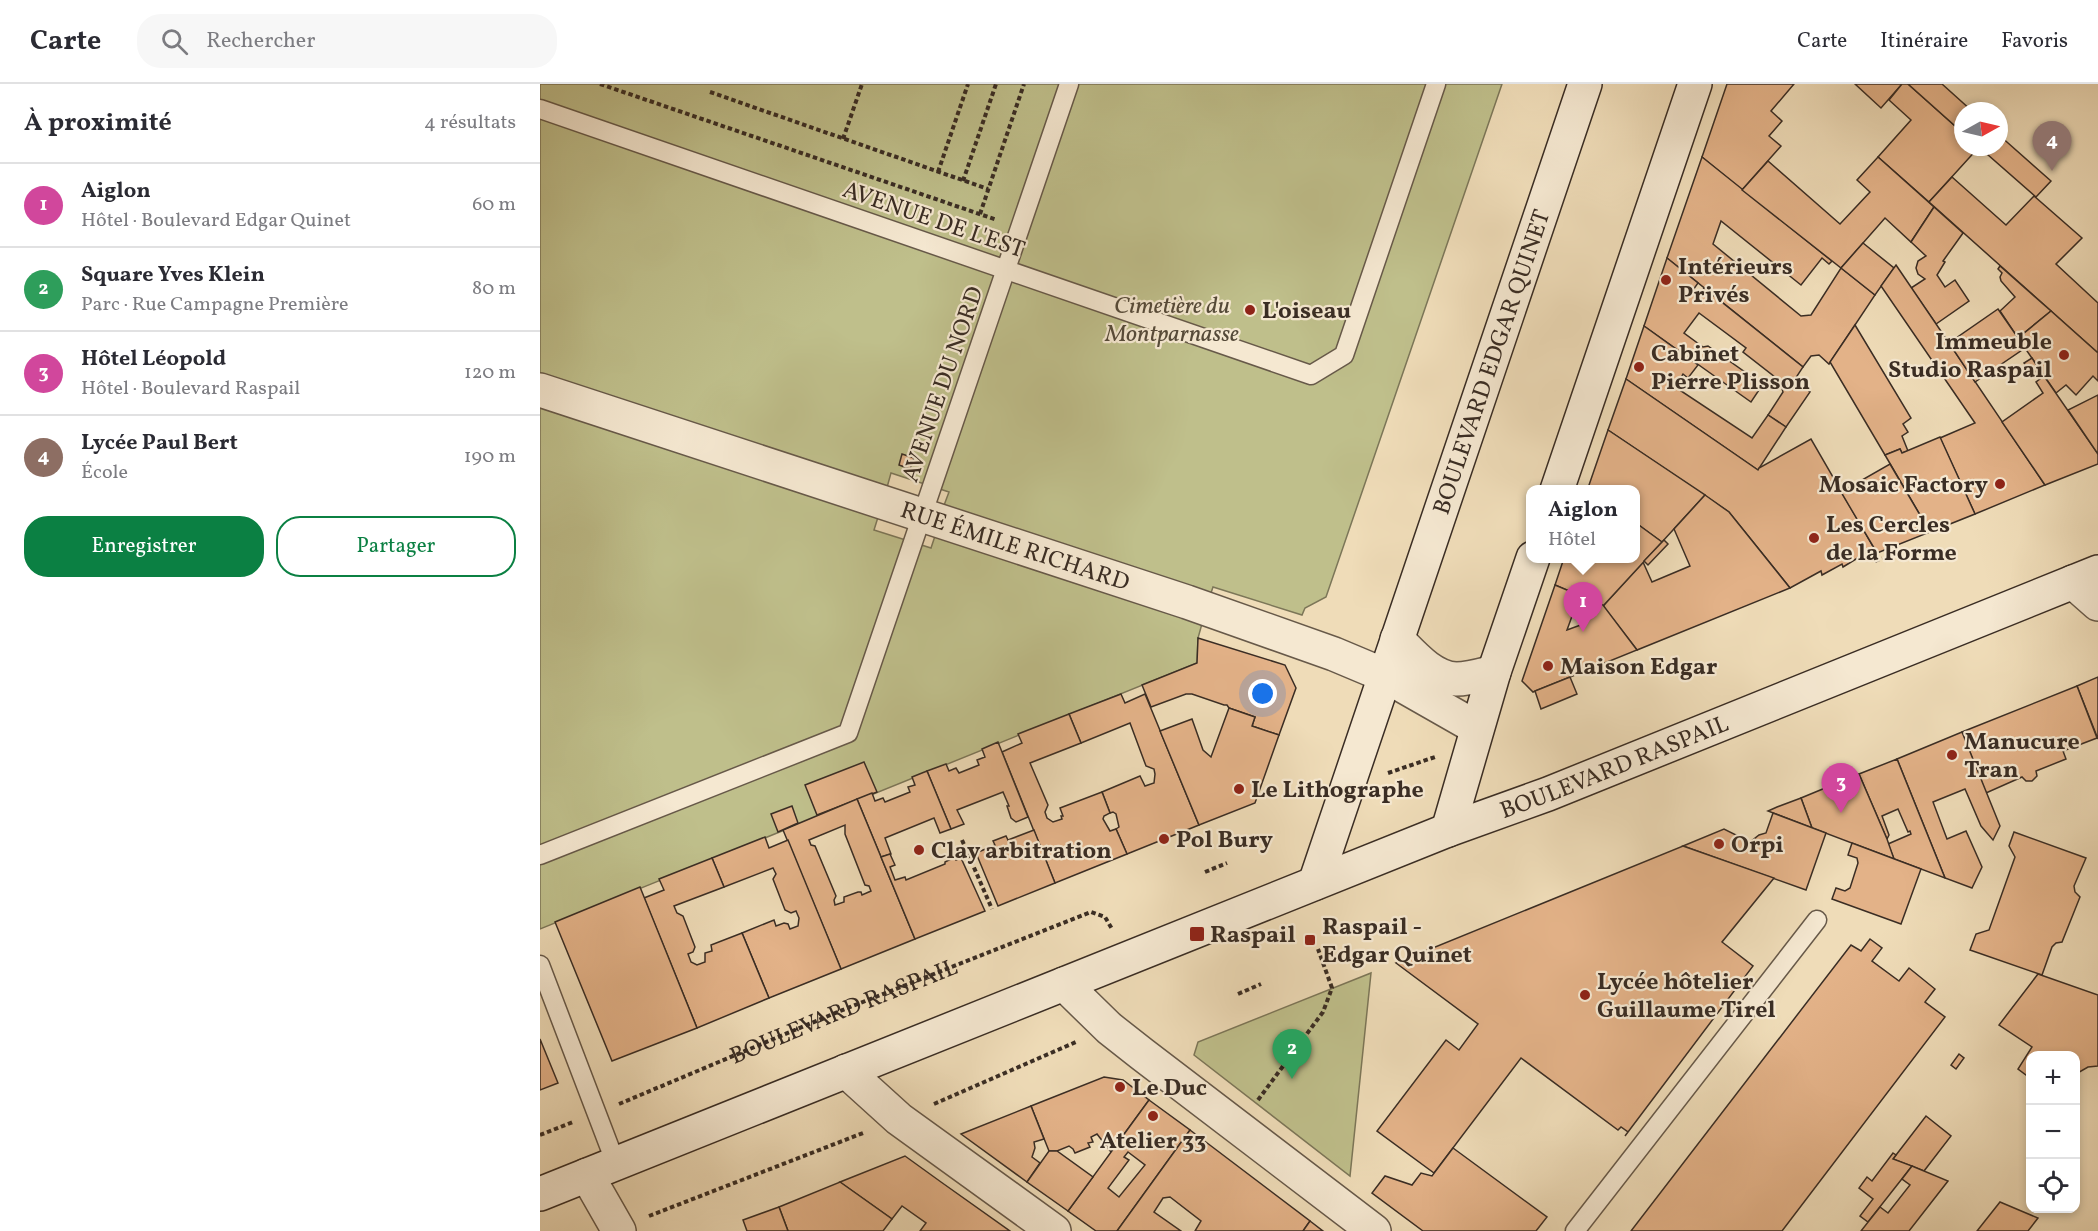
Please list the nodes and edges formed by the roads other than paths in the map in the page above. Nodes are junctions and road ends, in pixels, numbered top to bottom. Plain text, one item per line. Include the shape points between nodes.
1 (1070, 84) edge
2 (1436, 84) edge
3 (1585, 84) edge
4 (1695, 84) edge
5 (540, 109) edge
6 (1006, 270) junction
7 (540, 390) edge
8 (1558, 485) edge
9 (922, 516) junction
10 (1531, 563) edge
11 (2085, 577) edge
12 (2098, 604) edge
13 (1397, 639) junction
14 (1494, 672) junction
15 (1384, 675) junction
16 (1477, 728) junction
17 (1448, 830) junction
18 (540, 855) edge
19 (1315, 883) junction
20 (1817, 920) dead end
21 (540, 965) edge
22 (1064, 984) junction
23 (846, 1071) junction
24 (601, 1170) junction
25 (540, 1194) edge
26 (619, 1231) edge
27 (1054, 1231) edge
28 (1374, 1231) edge
29 (1575, 1231) edge

1 - 6 lane, AVENUE DU NORD
2 - 6 lane, AVENUE DE L'EST via 1344,355 1311,375
3 - 13 street, BOULEVARD EDGAR QUINET
4 - 8 street
5 - 6 lane, AVENUE DE L'EST
6 - 9 lane, AVENUE DU NORD
7 - 9 street, RUE ÉMILE RICHARD
9 - 15 street, RUE ÉMILE RICHARD via 1187,602
9 - 18 lane, AVENUE DU NORD via 848,733
10 - 14 street
11 - 12 street
11 - 17 street, BOULEVARD RASPAIL via 1548,794
13 - 14 street via 1438,674 1455,679
13 - 15 street, BOULEVARD EDGAR QUINET
14 - 16 street
15 - 16 street, RUE ÉMILE RICHARD
15 - 19 street, BOULEVARD EDGAR QUINET
16 - 17 street
17 - 19 street, BOULEVARD RASPAIL
19 - 22 street, BOULEVARD RASPAIL
20 - 29 lane
21 - 24 lane via 596,1113
22 - 23 street, BOULEVARD RASPAIL
22 - 28 street via 1109,1028
23 - 24 street, BOULEVARD RASPAIL
23 - 27 street via 899,1119
24 - 25 street, BOULEVARD RASPAIL
24 - 26 street

